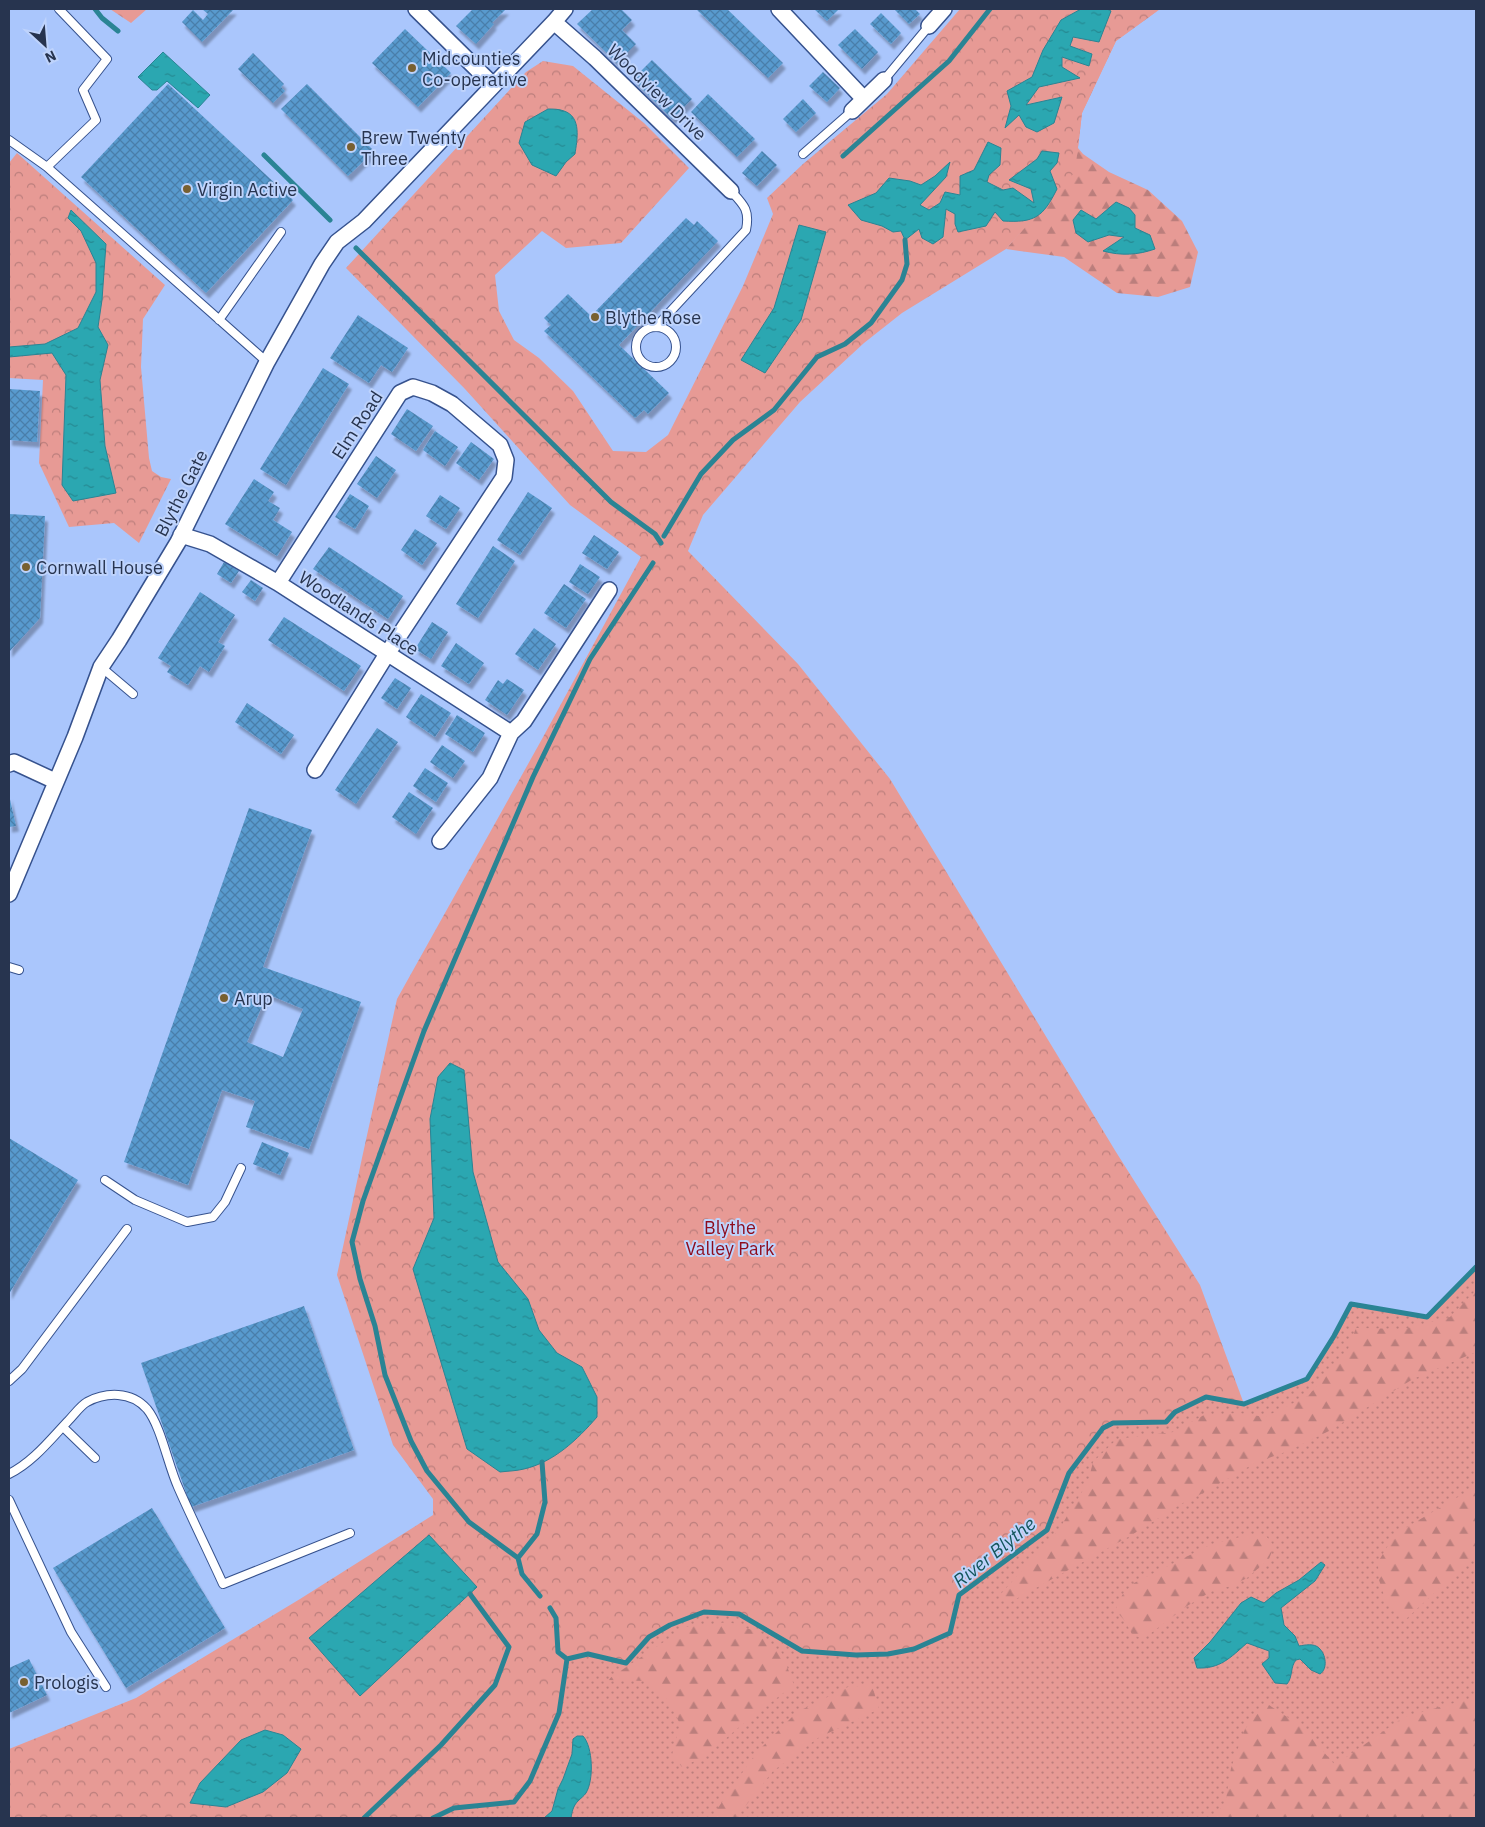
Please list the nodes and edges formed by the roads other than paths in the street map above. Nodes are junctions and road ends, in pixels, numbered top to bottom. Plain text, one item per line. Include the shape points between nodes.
1 (59, 9) edge
2 (416, 9) edge
3 (565, 9) edge
4 (778, 9) edge
5 (944, 9) edge
6 (554, 22) junction
7 (929, 26) joint
8 (884, 80) joint
9 (493, 85) junction
10 (864, 99) junction
11 (852, 111) joint
12 (9, 140) edge
13 (803, 154) dead end
14 (47, 167) junction
15 (731, 191) joint
16 (281, 232) dead end
17 (219, 320) junction
18 (656, 327) junction
19 (267, 362) junction
20 (182, 535) junction
21 (278, 583) junction
22 (608, 590) dead end
23 (387, 654) junction
24 (101, 667) junction
25 (133, 694) dead end
26 (511, 733) junction
27 (11, 761) edge
28 (315, 770) dead end
29 (56, 781) junction
30 (440, 841) dead end
31 (9, 894) edge
32 (9, 967) edge
33 (19, 970) dead end
34 (241, 1168) dead end
35 (105, 1180) dead end
36 (127, 1229) dead end
37 (9, 1381) edge
38 (63, 1427) junction
39 (95, 1458) dead end
40 (9, 1474) edge
41 (9, 1500) edge
42 (350, 1532) dead end
43 (106, 1687) dead end

1 - 14 lane via 107,59 83,90 96,120
2 - 9 street
3 - 6 street, Blythe Gate
4 - 10 street
5 - 7 street
6 - 9 street, Blythe Gate
6 - 15 street, Woodview Drive
7 - 8 lane
8 - 10 street
9 - 19 street, Blythe Gate via 364,221 337,242
10 - 11 street
11 - 13 lane
12 - 14 lane
14 - 17 lane
15 - 18 lane via 748,218 746,230
16 - 17 lane
17 - 19 lane
18 - 18 lane via 673,335 676,348 671,361 659,367 645,364 636,348 636,342 644,331
19 - 20 street, Blythe Gate
20 - 21 street, Woodlands Place via 210,544
20 - 24 street, Blythe Gate
21 - 23 street, Woodlands Place
21 - 23 street, Elm Road via 400,393 413,387 452,404 500,445 506,460 506,475
22 - 26 street via 524,721
23 - 26 street, Woodlands Place
23 - 28 street, Elm Road
24 - 25 lane
24 - 29 street, Blythe Gate
26 - 30 street via 490,778
27 - 29 street
29 - 31 street, Blythe Gate
32 - 33 lane
34 - 35 lane via 225,1202 213,1217 187,1222 135,1200
36 - 37 lane via 22,1369
38 - 39 lane
38 - 40 lane via 21,1468
38 - 42 lane via 85,1403 113,1394 131,1398 147,1409 177,1486 223,1584
41 - 43 lane via 71,1632

